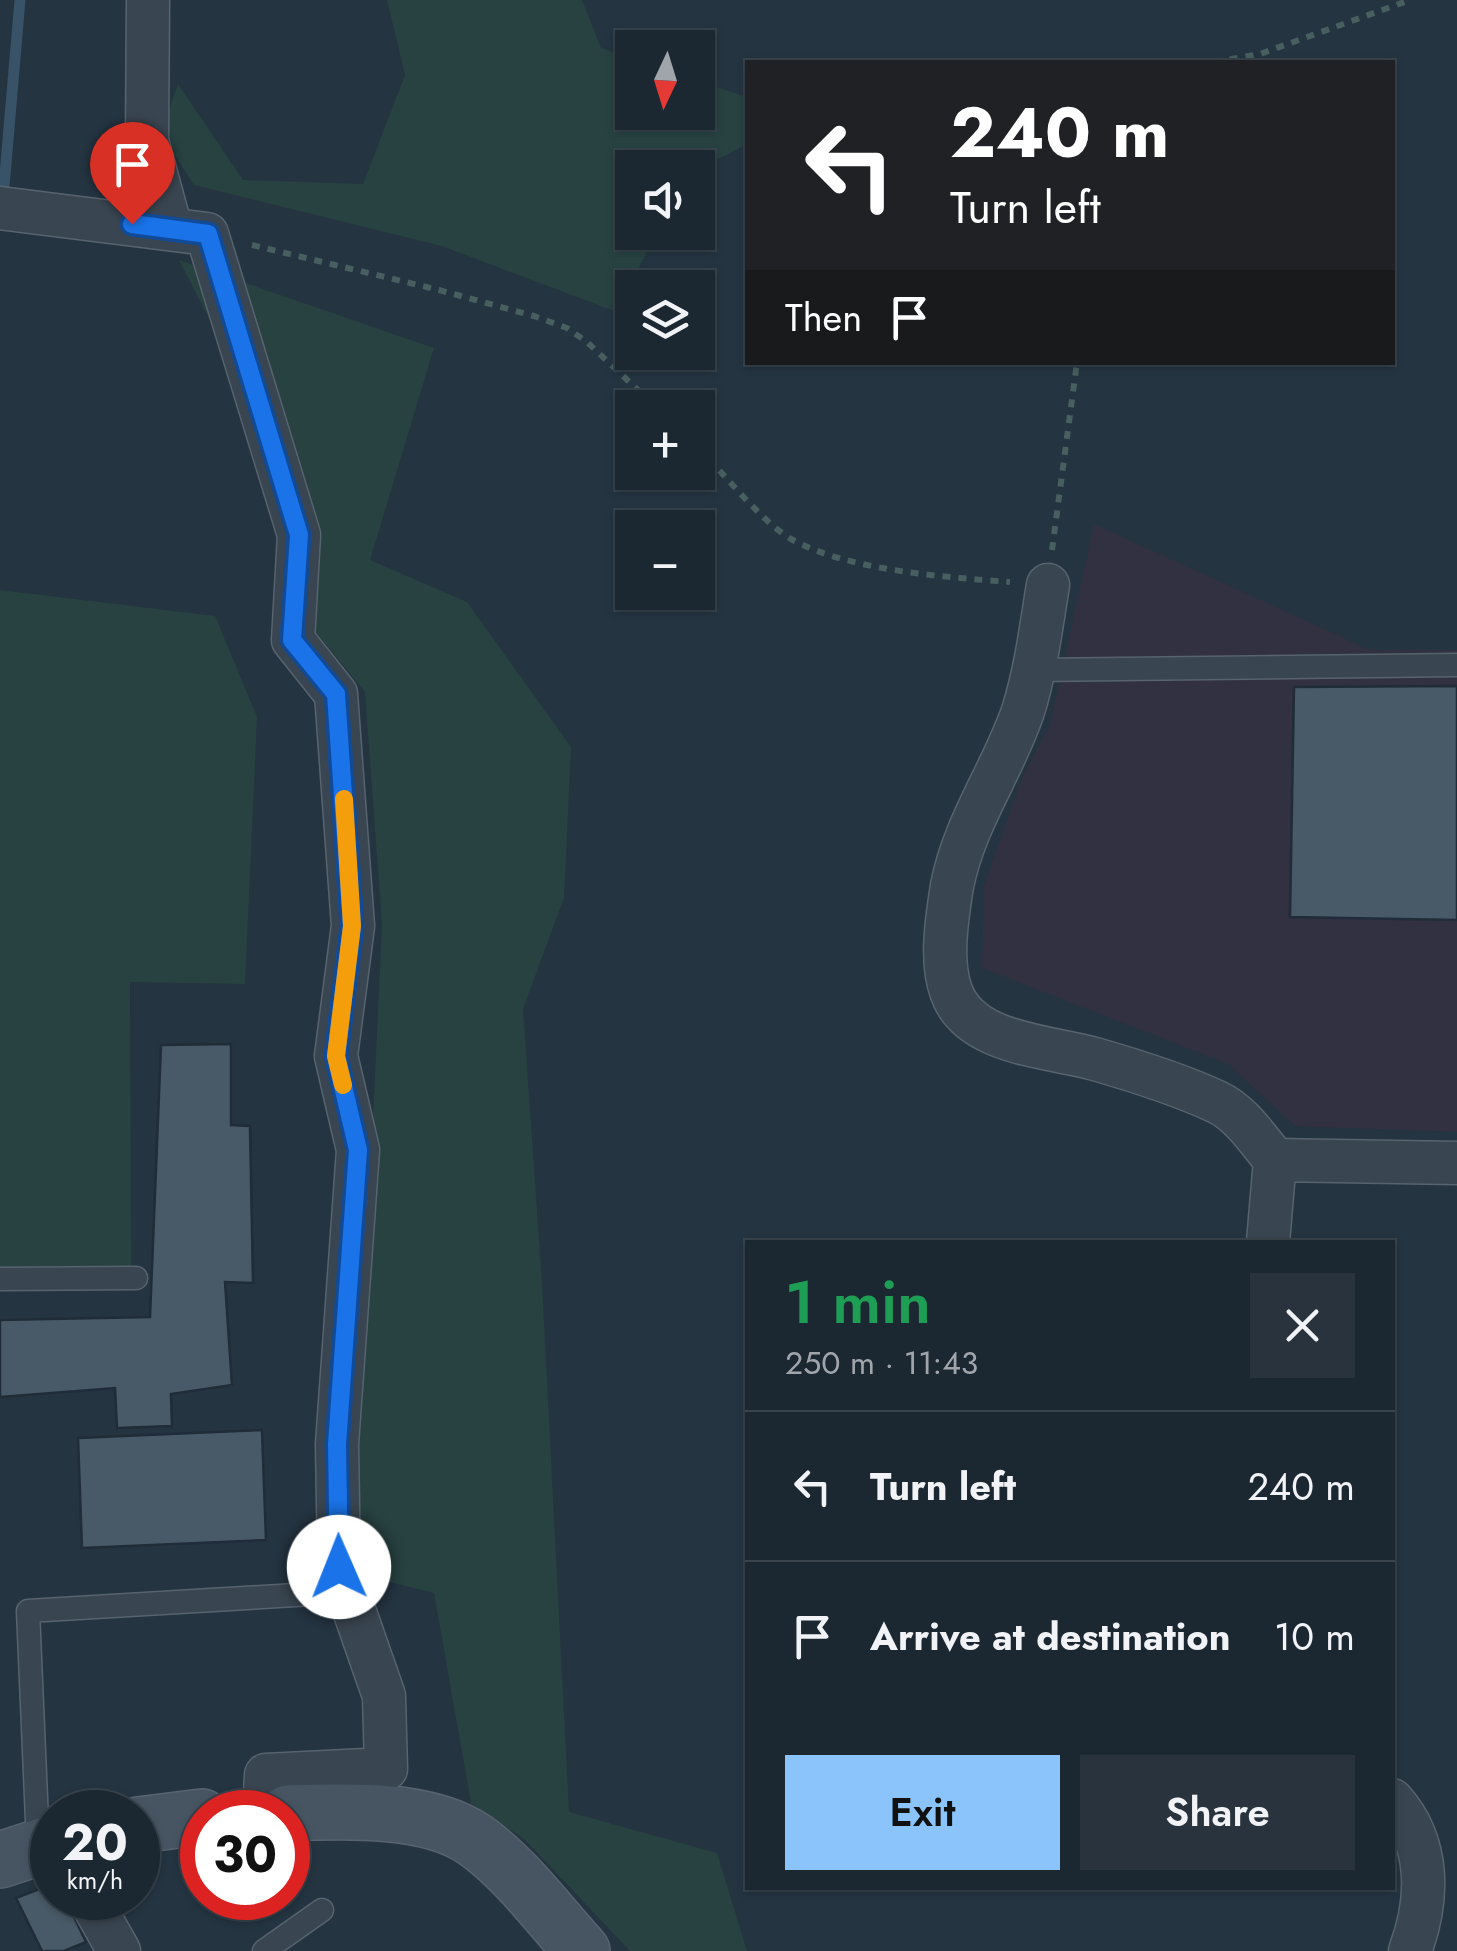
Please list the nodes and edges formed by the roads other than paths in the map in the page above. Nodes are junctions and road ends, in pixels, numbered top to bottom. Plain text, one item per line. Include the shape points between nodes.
1 (148, 0) edge
2 (8, 208) edge
3 (189, 232) junction
4 (1048, 584) road end
5 (1457, 665) edge
6 (1034, 670) junction
7 (1275, 1160) junction
8 (1457, 1163) edge
9 (1268, 1240) edge
10 (136, 1278) dead end
11 (0, 1280) edge
12 (346, 1592) junction
13 (36, 1790) edge
14 (265, 1790) edge
15 (1395, 1804) edge
16 (310, 1814) edge
17 (322, 1910) dead end
18 (102, 1920) edge
19 (120, 1951) edge
20 (264, 1951) edge
21 (582, 1951) edge
22 (1410, 1951) edge

1 - 3 street via 147,141
2 - 3 street
3 - 12 street via 299,535 292,640 336,694 352,926 336,1056 358,1150 337,1444 339,1567
4 - 6 street
5 - 6 lane
6 - 7 street via 953,883 945,948 951,993 972,1022 1015,1042 1094,1059 1220,1102
7 - 8 street
7 - 9 street
10 - 11 lane
12 - 13 lane via 28,1612
12 - 14 street via 384,1696 386,1769 266,1776
15 - 22 street via 1414,1833 1425,1888
16 - 21 street via 401,1816 454,1828 476,1840
17 - 20 lane
18 - 19 street

